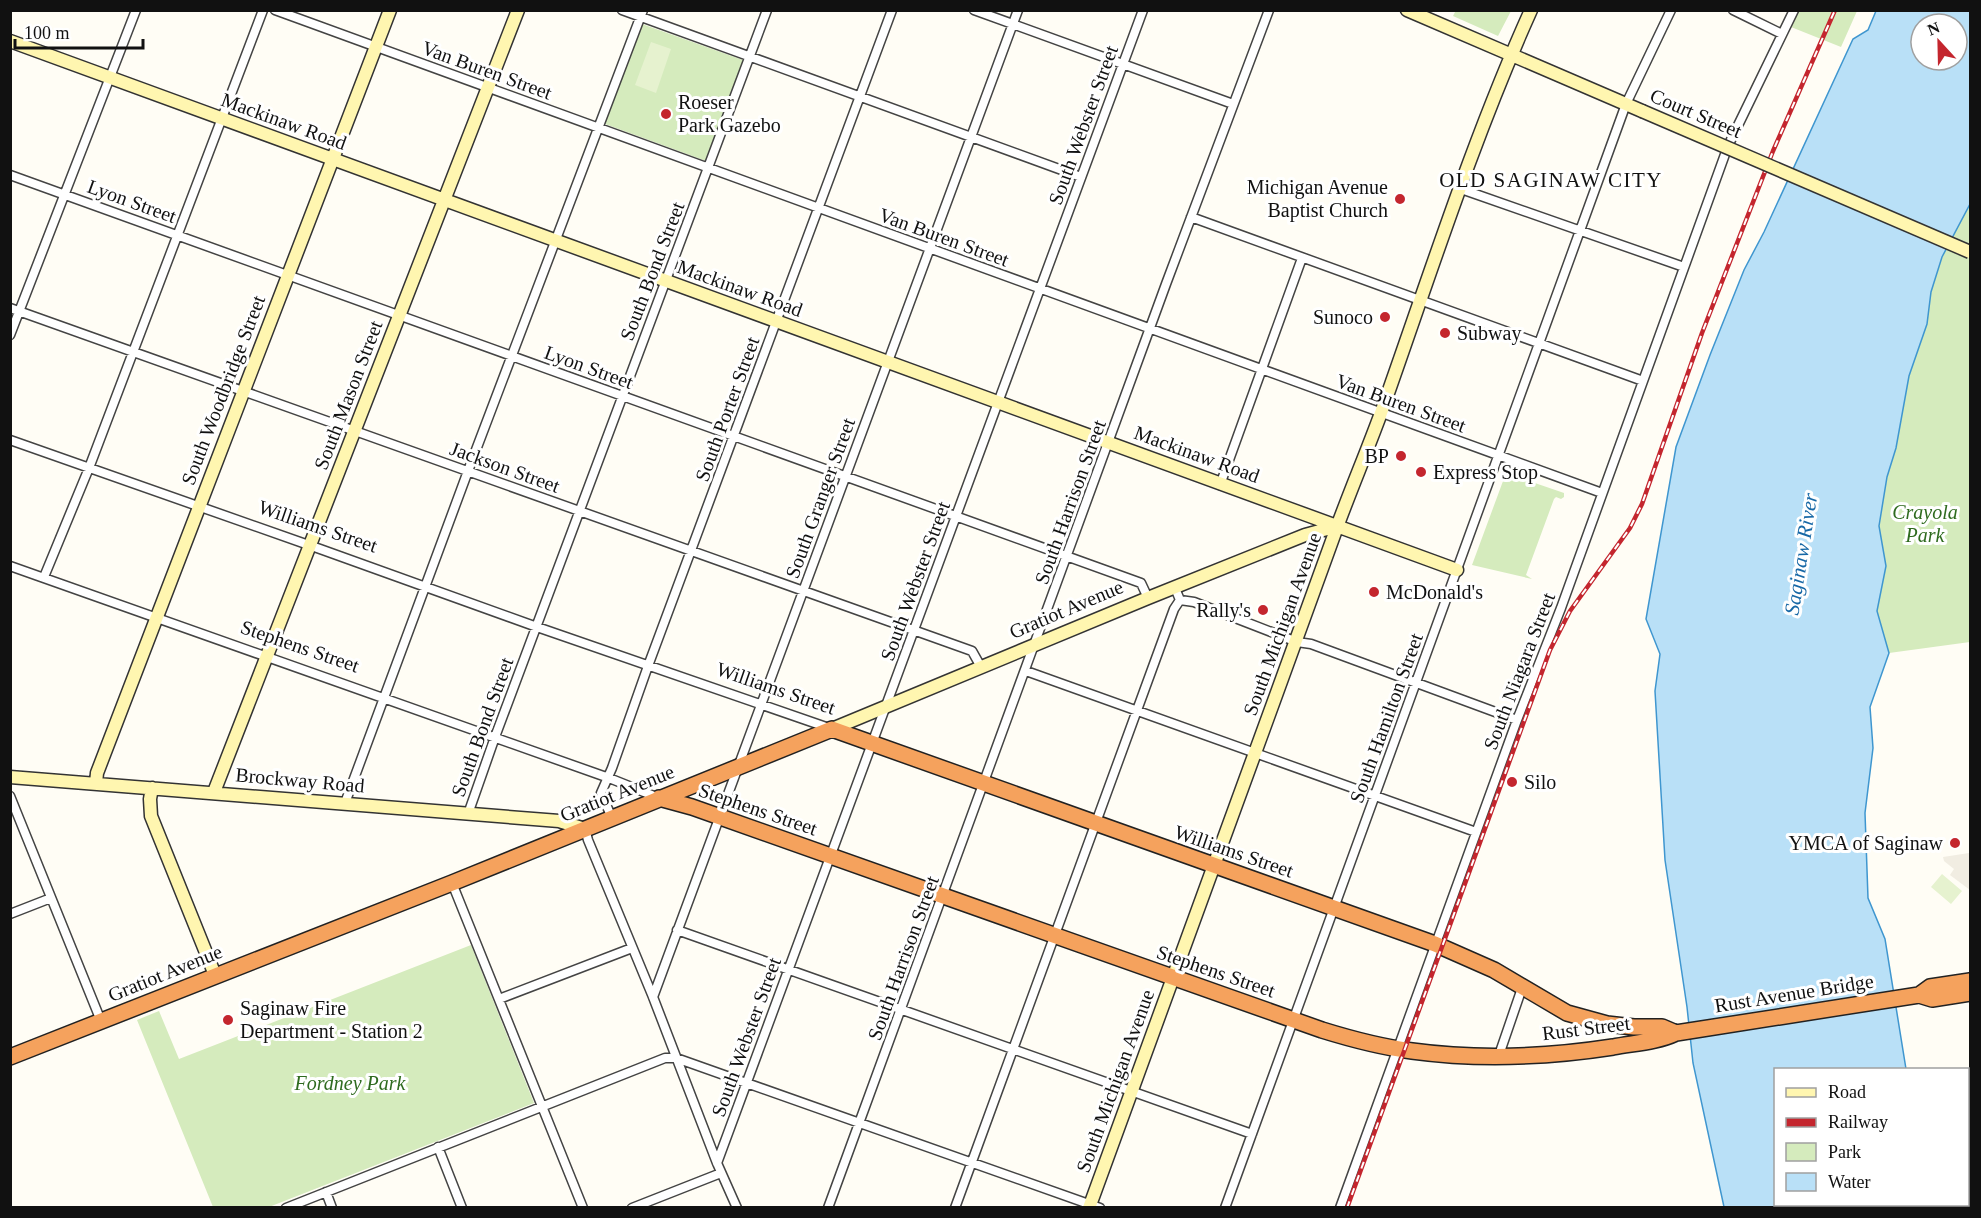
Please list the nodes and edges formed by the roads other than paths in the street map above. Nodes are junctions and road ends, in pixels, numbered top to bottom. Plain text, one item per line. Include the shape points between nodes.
1 (136, 10) edge
2 (263, 10) edge
3 (274, 10) edge
4 (390, 10) edge
5 (518, 10) edge
6 (622, 10) edge
7 (767, 10) edge
8 (892, 10) edge
9 (974, 10) edge
10 (1018, 10) edge
11 (1143, 10) edge
12 (1269, 10) edge
13 (1407, 10) edge
14 (1531, 10) edge
15 (1671, 10) edge
16 (1733, 10) edge
17 (1794, 10) edge
18 (641, 14) edge
19 (1013, 25) junction
20 (1782, 34) junction
21 (10, 41) edge
22 (376, 48) junction
23 (1511, 55) junction
24 (749, 57) junction
25 (1124, 65) junction
26 (110, 78) junction
27 (488, 88) junction
28 (860, 97) junction
29 (1233, 104) junction
30 (1626, 104) junction
31 (222, 119) junction
32 (597, 128) junction
33 (972, 137) junction
34 (333, 160) junction
35 (709, 168) junction
36 (10, 175) edge
37 (1081, 177) junction
38 (1461, 189) junction
39 (65, 194) junction
40 (444, 200) junction
41 (819, 209) junction
42 (1191, 217) junction
43 (1579, 230) junction
44 (177, 236) junction
45 (555, 241) junction
46 (930, 249) junction
47 (1971, 252) edge
48 (1302, 258) junction
49 (1683, 267) junction
50 (288, 275) junction
51 (665, 281) junction
52 (1040, 289) junction
53 (1420, 299) junction
54 (10, 308) edge
55 (20, 311) junction
56 (400, 316) junction
57 (777, 322) junction
58 (1150, 328) junction
59 (10, 335) edge
60 (1539, 342) junction
61 (133, 352) junction
62 (512, 356) junction
63 (887, 362) junction
64 (1262, 370) junction
65 (1643, 381) junction
66 (244, 392) junction
67 (622, 396) junction
68 (998, 403) junction
69 (1380, 413) junction
70 (356, 432) junction
71 (734, 436) junction
72 (10, 440) edge
73 (1109, 443) junction
74 (1497, 456) junction
75 (89, 468) junction
76 (468, 471) junction
77 (846, 476) junction
78 (1220, 484) junction
79 (1602, 493) junction
80 (199, 507) junction
81 (579, 511) junction
82 (956, 516) junction
83 (1338, 526) junction
84 (311, 545) junction
85 (692, 551) junction
86 (1067, 556) junction
87 (10, 566) edge
88 (1457, 570) junction
89 (44, 577) junction
90 (425, 587) junction
91 (1175, 588) junction
92 (803, 591) junction
93 (1148, 598) junction
94 (1180, 600) junction
95 (156, 618) junction
96 (537, 627) junction
97 (915, 631) junction
98 (1297, 642) junction
99 (1034, 645) junction
100 (268, 658) junction
101 (648, 666) junction
102 (981, 668) junction
103 (1026, 670) junction
104 (1417, 683) junction
105 (383, 698) junction
106 (760, 705) junction
107 (886, 706) junction
108 (1138, 710) junction
109 (1517, 720) junction
110 (832, 729) junction
111 (495, 737) junction
112 (873, 745) junction
113 (1256, 752) junction
114 (739, 767) junction
115 (10, 777) edge
116 (609, 778) junction
117 (96, 783) junction
118 (984, 784) junction
119 (152, 788) junction
120 (214, 792) junction
121 (10, 796) edge
122 (1376, 796) junction
123 (659, 798) junction
124 (345, 803) junction
125 (468, 814) junction
126 (720, 817) junction
127 (612, 818) junction
128 (1096, 824) junction
129 (585, 829) junction
130 (1476, 832) junction
131 (832, 857) junction
132 (1213, 866) junction
133 (452, 883) junction
134 (943, 897) junction
135 (51, 898) junction
136 (1334, 908) junction
137 (10, 914) edge
138 (677, 930) junction
139 (1055, 936) junction
140 (1435, 944) junction
141 (632, 948) junction
142 (789, 969) junction
143 (214, 975) junction
144 (1173, 978) junction
145 (1971, 981) edge
146 (1522, 988) junction
147 (1971, 993) edge
148 (1919, 995) junction
149 (653, 997) junction
150 (499, 999) junction
151 (901, 1010) junction
152 (1293, 1020) junction
153 (101, 1021) junction
154 (1676, 1033) junction
155 (1013, 1049) junction
156 (1398, 1049) junction
157 (1499, 1055) junction
158 (10, 1057) edge
159 (676, 1058) junction
160 (747, 1082) junction
161 (1131, 1092) junction
162 (542, 1107) junction
163 (860, 1122) junction
164 (1252, 1134) junction
165 (438, 1148) junction
166 (972, 1161) junction
167 (717, 1163) junction
168 (722, 1173) junction
169 (326, 1192) junction
170 (1093, 1206) edge
171 (737, 1207) edge
172 (286, 1208) edge
173 (332, 1208) edge
174 (462, 1208) edge
175 (583, 1208) edge
176 (632, 1208) edge
177 (828, 1208) edge
178 (956, 1208) edge
179 (1225, 1208) edge
180 (1340, 1208) edge

1 - 26 street
2 - 31 street
3 - 22 street, Van Buren Street
4 - 22 street, South Woodbridge Street
5 - 27 street, South Mason Street
6 - 18 street
7 - 24 street, South Bond Street
8 - 28 street, South Porter Street
9 - 19 street
10 - 19 street, South Granger Street
11 - 25 street, South Webster Street
12 - 29 street, South Harrison Street
13 - 23 street, Court Street
14 - 23 street, South Michigan Avenue
15 - 30 street, South Hamilton Street
16 - 20 street
17 - 20 street, South Niagara Street
18 - 24 street
18 - 32 street
19 - 25 street
19 - 33 street, South Granger Street
20 - 49 street, South Niagara Street via 1728,146
21 - 26 street, Mackinaw Road
22 - 27 street, Van Buren Street
22 - 34 street, South Woodbridge Street
23 - 30 street, Court Street
23 - 38 street, South Michigan Avenue
24 - 28 street
24 - 35 street, South Bond Street
25 - 29 street
25 - 37 street, South Webster Street
26 - 31 street, Mackinaw Road
26 - 39 street
27 - 32 street, Van Buren Street
27 - 40 street, South Mason Street
28 - 33 street
28 - 41 street, South Porter Street
29 - 42 street, South Harrison Street
30 - 43 street, South Hamilton Street
30 - 47 street, Court Street, bridge
31 - 34 street, Mackinaw Road
31 - 44 street
32 - 35 street, Van Buren Street
32 - 45 street
33 - 37 street
33 - 46 street, South Granger Street
34 - 40 street, Mackinaw Road
34 - 50 street, South Woodbridge Street
35 - 41 street, Van Buren Street
35 - 51 street, South Bond Street
36 - 39 street, Lyon Street
37 - 52 street, South Webster Street
38 - 43 street
38 - 53 street, South Michigan Avenue
39 - 44 street, Lyon Street
39 - 55 street
40 - 45 street, Mackinaw Road
40 - 56 street, South Mason Street
41 - 46 street, Van Buren Street
41 - 57 street, South Porter Street
42 - 48 street
42 - 58 street, South Harrison Street
43 - 49 street
43 - 60 street, South Hamilton Street
44 - 50 street, Lyon Street
44 - 61 street
45 - 51 street, Mackinaw Road
45 - 62 street
46 - 52 street, Van Buren Street
46 - 63 street, South Granger Street
48 - 53 street
48 - 64 street
49 - 65 street, South Niagara Street
50 - 56 street, Lyon Street
50 - 66 street, South Woodbridge Street
51 - 57 street, Mackinaw Road
51 - 67 street, South Bond Street
52 - 58 street, Van Buren Street
52 - 68 street, South Webster Street
53 - 60 street
53 - 69 street, South Michigan Avenue
54 - 55 street, Jackson Street
55 - 59 street
55 - 61 street, Jackson Street
56 - 62 street, Lyon Street
56 - 70 street, South Mason Street
57 - 63 street, Mackinaw Road
57 - 71 street, South Porter Street
58 - 64 street, Van Buren Street
58 - 73 street, South Harrison Street
60 - 65 street
60 - 74 street, South Hamilton Street
61 - 66 street, Jackson Street
61 - 75 street
62 - 67 street, Lyon Street
62 - 76 street
63 - 68 street, Mackinaw Road
63 - 77 street, South Granger Street
64 - 69 street, Van Buren Street
64 - 78 street
65 - 79 street, South Niagara Street
66 - 70 street, Jackson Street
66 - 80 street, South Woodbridge Street
67 - 71 street, Lyon Street
67 - 81 street, South Bond Street
68 - 73 street, Mackinaw Road
68 - 82 street, South Webster Street
69 - 74 street, Van Buren Street
69 - 83 street, South Michigan Avenue
70 - 76 street, Jackson Street
70 - 84 street, South Mason Street
71 - 77 street, Lyon Street
71 - 85 street, South Porter Street
72 - 75 street, Williams Street
73 - 78 street, Mackinaw Road
73 - 86 street, South Harrison Street
74 - 79 street, Van Buren Street
74 - 88 street, South Hamilton Street
75 - 80 street, Williams Street
75 - 89 street
76 - 81 street, Jackson Street
76 - 90 street
77 - 82 street, Lyon Street
77 - 92 street, South Granger Street
78 - 83 street, Mackinaw Road
79 - 109 street, South Niagara Street
80 - 84 street, Williams Street
80 - 95 street, South Woodbridge Street
81 - 85 street, Jackson Street
81 - 96 street, South Bond Street
82 - 86 street, Lyon Street
82 - 97 street, South Webster Street
83 - 88 street, Mackinaw Road
83 - 91 street, Gratiot Avenue via 1305,535
83 - 98 street, South Michigan Avenue
84 - 90 street, Williams Street
84 - 100 street, South Mason Street
85 - 92 street, Jackson Street
85 - 101 street, South Porter Street
86 - 93 street, Lyon Street via 1141,583
86 - 99 street, South Harrison Street
87 - 89 street, Stephens Street
88 - 104 street, South Hamilton Street
89 - 95 street, Stephens Street
90 - 96 street, Williams Street
90 - 105 street
91 - 93 street, Gratiot Avenue
91 - 94 street
92 - 97 street, Jackson Street
92 - 106 street, South Granger Street
93 - 99 street, Gratiot Avenue
94 - 98 street
94 - 108 street
95 - 100 street, Stephens Street
95 - 117 street, South Woodbridge Street
96 - 101 street, Williams Street
96 - 111 street, South Bond Street
97 - 102 street, Jackson Street via 972,651
97 - 107 street, South Webster Street
98 - 104 street
98 - 113 street, South Michigan Avenue
99 - 102 street, Gratiot Avenue
99 - 103 street, South Harrison Street
100 - 105 street, Stephens Street
100 - 120 street, South Mason Street
101 - 106 street, Williams Street
101 - 116 street, South Porter Street
102 - 107 street, Gratiot Avenue
103 - 108 street
103 - 118 street, South Harrison Street
104 - 109 street
104 - 122 street, South Hamilton Street
105 - 111 street, Stephens Street
105 - 124 street
106 - 110 street, Williams Street
106 - 114 street, South Granger Street
107 - 110 street, Gratiot Avenue
107 - 112 street, South Webster Street
108 - 113 street
108 - 128 street
109 - 130 street, South Niagara Street
110 - 112 highway, Williams Street
110 - 114 highway, Gratiot Avenue
111 - 116 street, Stephens Street
111 - 125 street, South Bond Street
112 - 118 highway, Williams Street
112 - 131 street, South Webster Street
113 - 122 street
113 - 132 street, South Michigan Avenue
114 - 123 highway, Gratiot Avenue
114 - 126 street, South Granger Street
115 - 117 street, Brockway Road
116 - 123 street, Stephens Street
116 - 127 street, South Porter Street via 601,793
117 - 119 street, Brockway Road
118 - 128 highway, Williams Street
118 - 134 street, South Harrison Street
119 - 120 street, Brockway Road
119 - 143 street via 151,816
120 - 124 street, Brockway Road
121 - 135 street
122 - 130 street
122 - 136 street, South Hamilton Street
123 - 126 highway, Stephens Street
123 - 127 highway, Gratiot Avenue
124 - 125 street, Brockway Road
125 - 129 street, Brockway Road via 559,822
126 - 131 highway, Stephens Street
126 - 138 street, South Granger Street
127 - 129 highway, Gratiot Avenue
128 - 132 highway, Williams Street
128 - 139 street
129 - 133 highway, Gratiot Avenue
129 - 141 street
130 - 140 street, South Niagara Street
131 - 134 highway, Stephens Street
131 - 142 street, South Webster Street
132 - 136 highway, Williams Street
132 - 144 street, South Michigan Avenue
133 - 143 highway, Gratiot Avenue
133 - 150 street
134 - 139 highway, Stephens Street
134 - 151 street, South Harrison Street
135 - 137 street
135 - 153 street
136 - 140 highway, Williams Street
136 - 152 street, South Hamilton Street
138 - 142 street
138 - 149 street, South Granger Street
139 - 144 highway, Stephens Street
139 - 155 street
140 - 146 highway, Williams Street via 1494,970
140 - 156 street, South Niagara Street
141 - 149 street
141 - 150 street
142 - 151 street
142 - 160 street, South Webster Street
143 - 153 highway, Gratiot Avenue
144 - 152 highway, Stephens Street
144 - 161 street, South Michigan Avenue
145 - 148 highway via 1930,987
146 - 154 highway, Williams Street via 1567,1013 1593,1021 1662,1027
146 - 157 street
147 - 148 highway via 1932,999
148 - 154 highway, Rust Avenue Bridge
149 - 159 street
150 - 162 street
151 - 155 street
151 - 163 street, South Harrison Street
152 - 156 highway, Stephens Street
152 - 164 street, South Hamilton Street
153 - 158 highway, Gratiot Avenue
154 - 157 highway, Rust Street via 1590,1050
155 - 161 street
155 - 166 street
156 - 157 highway, Stephens Street
156 - 180 street, South Niagara Street
159 - 160 street
159 - 162 street via 665,1058
159 - 167 street
160 - 163 street
160 - 167 street, South Webster Street
161 - 164 street
161 - 170 street, South Michigan Avenue
162 - 165 street
162 - 175 street
163 - 166 street
163 - 177 street, South Harrison Street
164 - 179 street, South Hamilton Street
165 - 169 street
165 - 174 street
166 - 170 street
166 - 178 street
167 - 168 street
168 - 171 street
168 - 176 street
169 - 172 street
169 - 173 street

